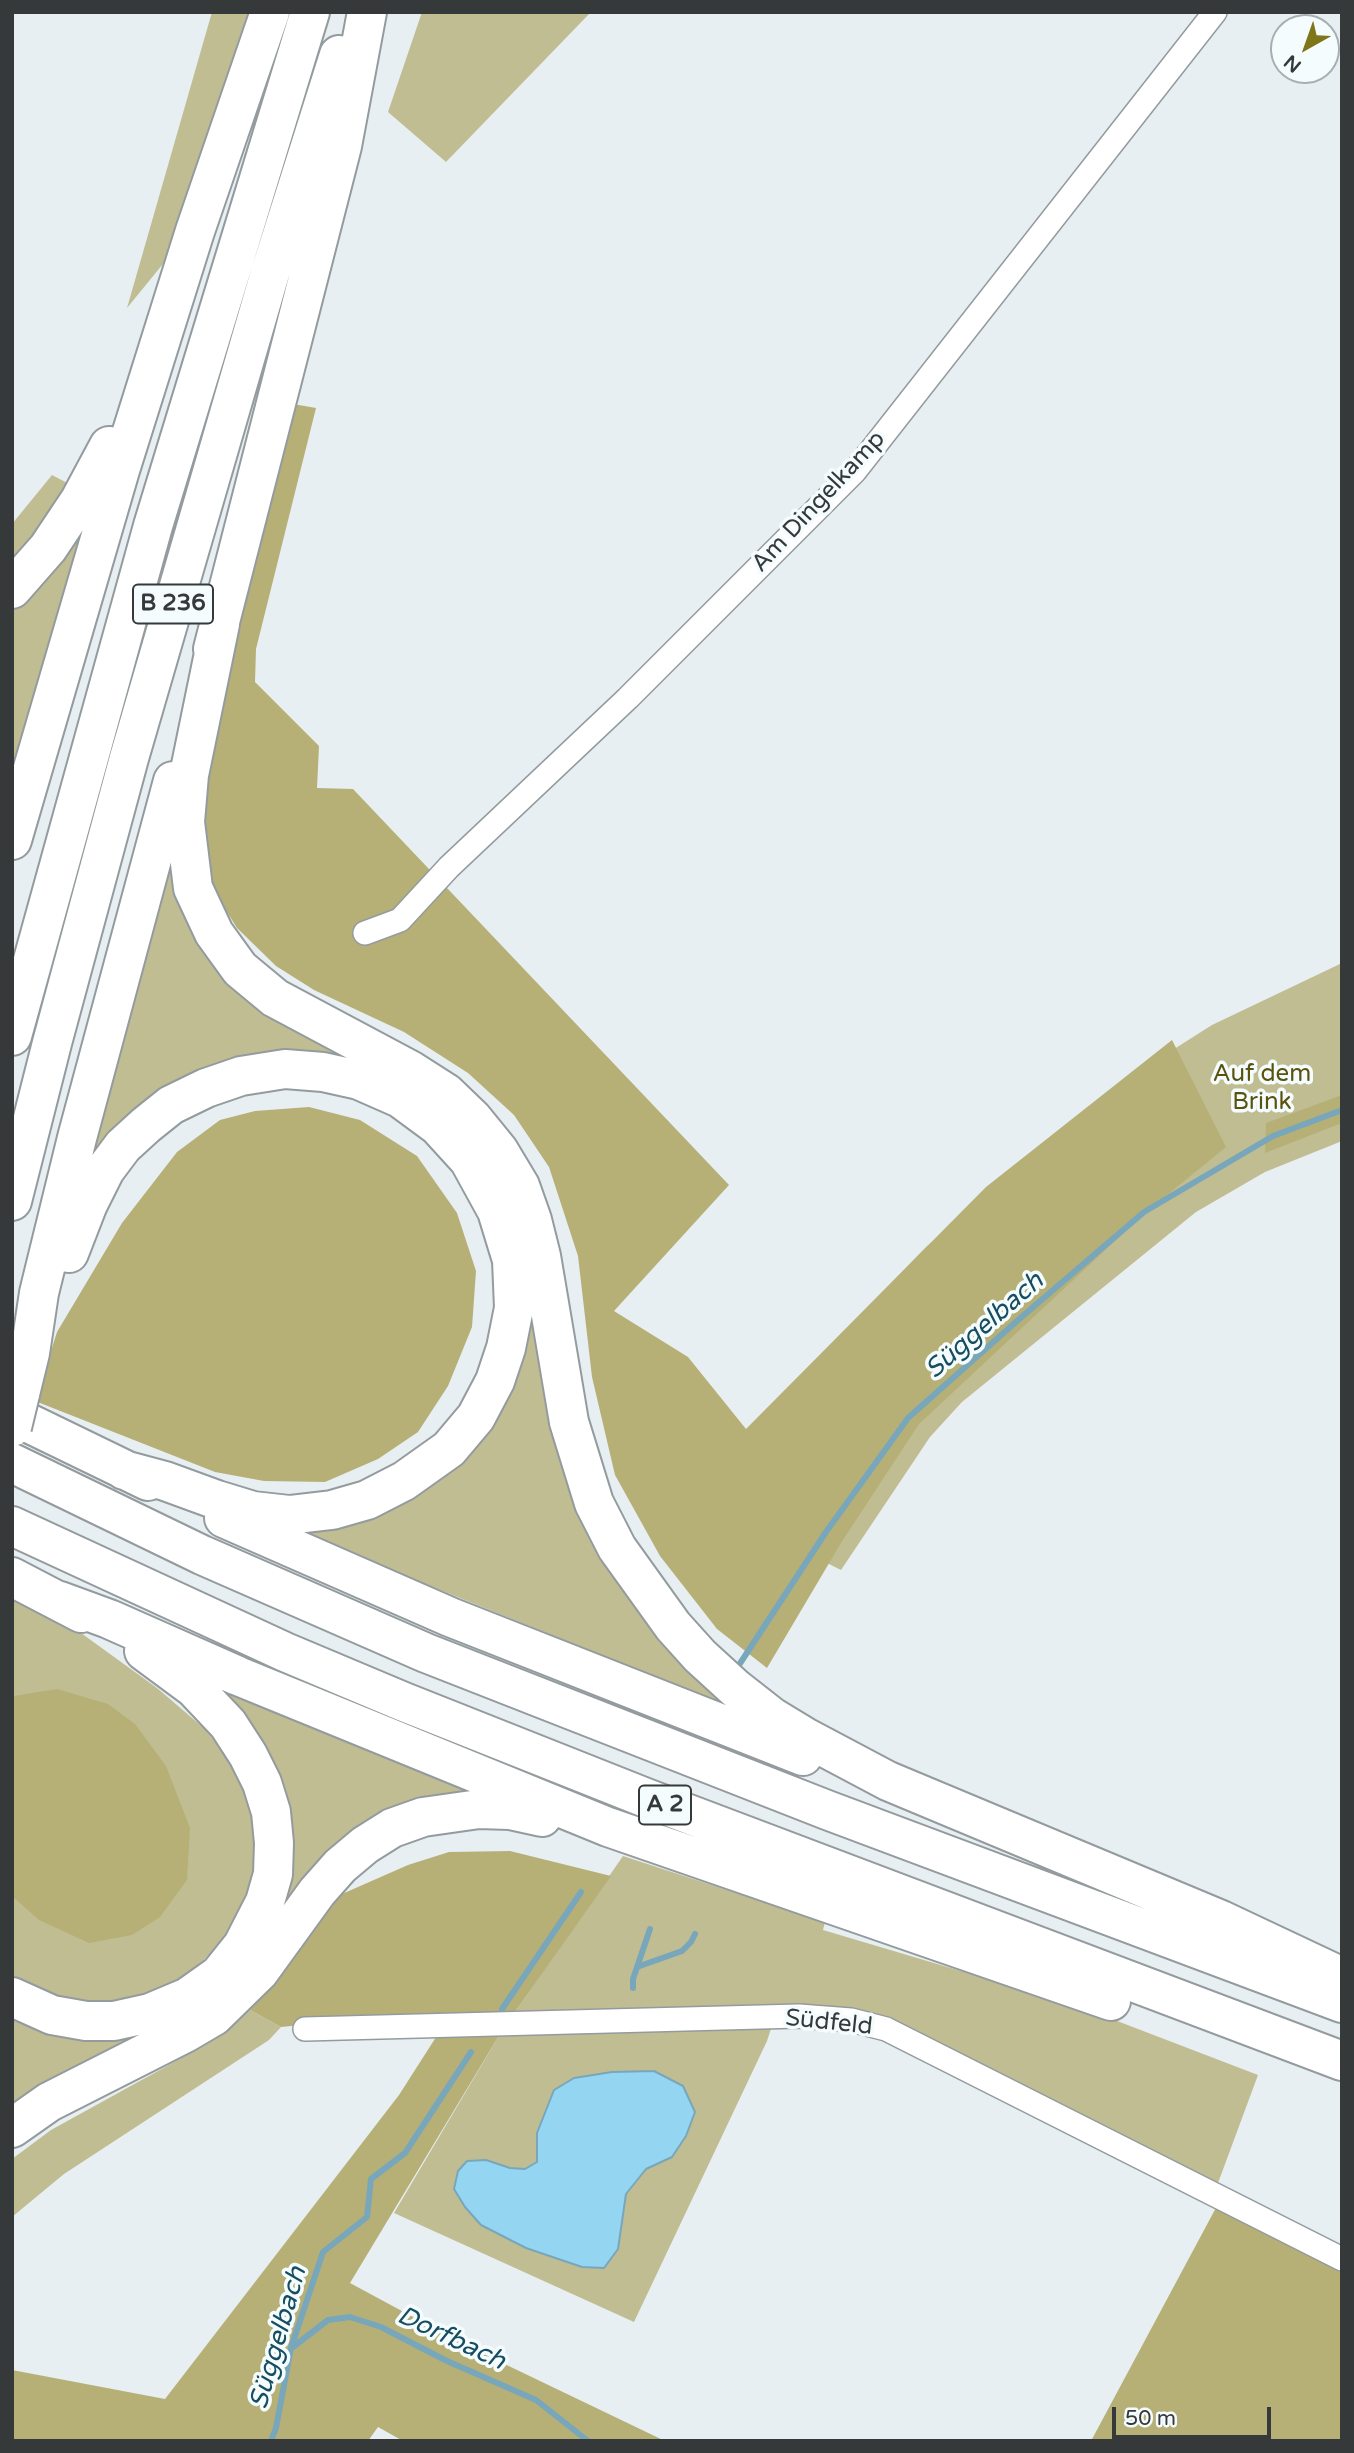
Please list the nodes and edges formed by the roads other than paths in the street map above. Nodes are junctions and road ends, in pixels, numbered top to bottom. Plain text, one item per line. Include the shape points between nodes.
1 (270, 12) edge
2 (310, 12) edge
3 (353, 12) edge
4 (367, 12) edge
5 (1215, 12) edge
6 (169, 313) junction
7 (12, 589) edge
8 (220, 624) junction
9 (12, 839) edge
10 (365, 933) dead end
11 (12, 1036) edge
12 (12, 1201) edge
13 (30, 1353) junction
14 (15, 1412) edge
15 (12, 1463) edge
16 (124, 1470) junction
17 (12, 1526) edge
18 (12, 1577) edge
19 (60, 1601) junction
20 (888, 1782) junction
21 (608, 1827) junction
22 (1342, 1977) edge
23 (12, 1997) edge
24 (1342, 2003) edge
25 (305, 2029) dead end
26 (1336, 2059) edge
27 (12, 2128) edge
28 (1342, 2259) edge

1 - 6 highway
2 - 11 highway, B 236 via 146,551
3 - 12 highway, B 236 via 270,273 144,705
4 - 8 highway via 342,146
5 - 10 street, Am Dingelkamp via 855,471 400,920
6 - 7 highway via 80,500 48,548
6 - 9 highway
8 - 13 highway via 158,833 77,1138 39,1293
8 - 20 highway via 189,775 185,822 193,888 214,933 240,969 275,998 410,1070 446,1093 473,1119 520,1186 532,1220 569,1422 594,1503 617,1548 673,1626 735,1688 772,1717
13 - 14 highway
13 - 16 highway via 105,1170 146,1125 171,1105 206,1088 285,1069 359,1080 400,1098 438,1126 469,1160 497,1211 512,1260 514,1308 495,1381 476,1417 449,1449 404,1482 367,1500 289,1515 253,1511
14 - 16 highway
15 - 24 highway, A 2 via 202,1555 426,1653 827,1810
16 - 20 highway via 450,1618 850,1773
17 - 26 highway, A 2 via 404,1702
18 - 19 highway
19 - 21 highway
19 - 23 highway via 161,1662 228,1724 262,1783 271,1812 272,1874 265,1902 243,1945 219,1975 188,1997 114,2021 52,2015
20 - 22 highway via 1221,1920
21 - 26 highway via 1247,2049
21 - 27 highway via 479,1809 423,1817 392,1828 340,1866 259,1972 214,2016 49,2102
25 - 28 street, Südfeld via 799,2015 851,2020 886,2029

